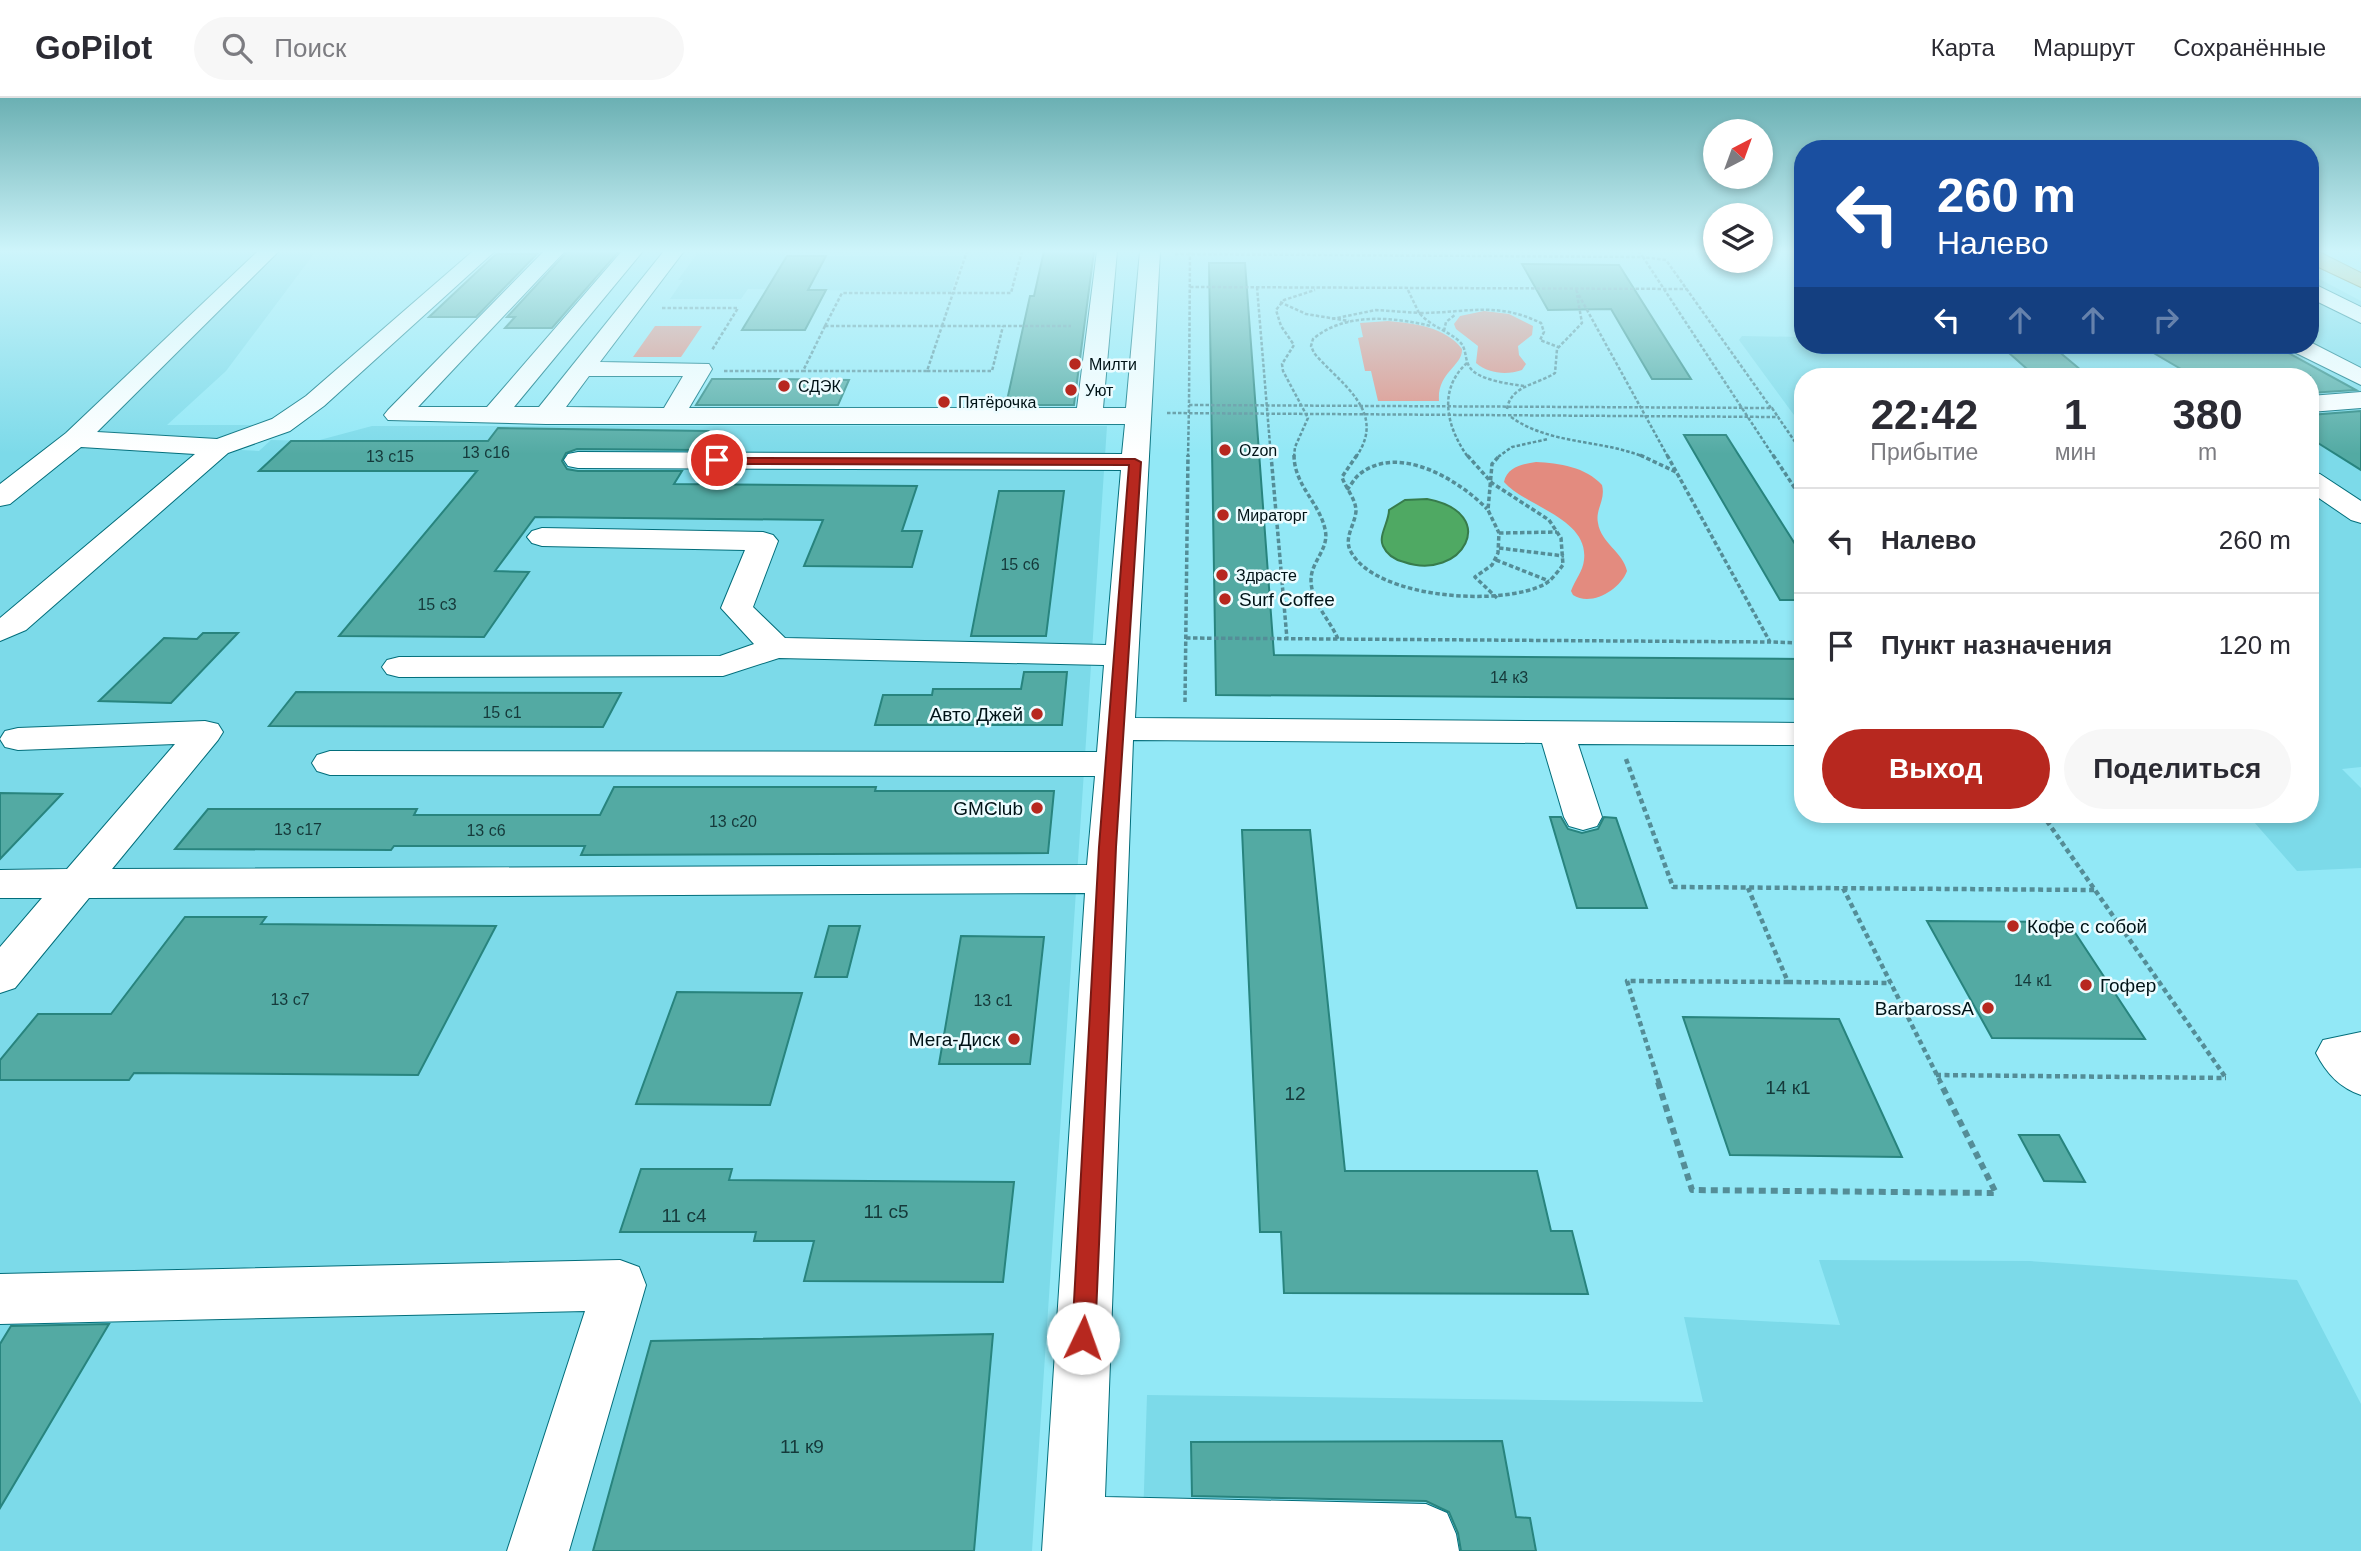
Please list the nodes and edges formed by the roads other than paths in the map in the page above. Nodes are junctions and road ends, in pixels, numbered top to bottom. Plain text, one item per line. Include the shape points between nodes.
1 (199, 319) edge
2 (408, 319) edge
3 (490, 319) edge
4 (576, 319) edge
5 (622, 319) edge
6 (1100, 319) edge
7 (1145, 319) edge
8 (2315, 354) edge
9 (583, 369) junction
10 (2361, 378) edge
11 (564, 393) junction
12 (685, 393) junction
13 (2361, 400) edge
14 (2319, 403) edge
15 (494, 415) junction
16 (546, 415) junction
17 (1138, 415) junction
18 (671, 416) junction
19 (1089, 416) junction
20 (75, 439) junction
21 (219, 447) junction
22 (578, 460) dead end
23 (1135, 462) junction
24 (2319, 486) edge
25 (0, 498) edge
26 (2361, 514) edge
27 (542, 537) dead end
28 (0, 631) edge
29 (776, 648) junction
30 (1121, 655) junction
31 (399, 667) dead end
32 (1556, 732) junction
33 (1794, 734) edge
34 (18, 740) dead end
35 (1115, 746) junction
36 (330, 763) dead end
37 (1583, 817) dead end
38 (1106, 879) junction
39 (79, 882) junction
40 (0, 884) edge
41 (0, 976) edge
42 (2361, 1050) edge
43 (2361, 1076) edge
44 (0, 1299) edge
45 (1074, 1539) edge
46 (538, 1551) edge
47 (1428, 1551) edge

1 - 20 street
2 - 21 street via 281,425
3 - 15 street via 397,415
4 - 15 street
5 - 9 street
6 - 19 street
7 - 17 street
8 - 10 street
9 - 11 street
9 - 12 street via 700,370
11 - 12 street
11 - 16 street
12 - 18 street
13 - 14 street
15 - 16 street
16 - 18 street
17 - 19 street
17 - 23 street
18 - 19 street
20 - 21 street
20 - 25 street
21 - 28 street via 15,623
22 - 23 street
23 - 30 street
24 - 26 street
27 - 29 street via 763,541 737,608
29 - 30 street
29 - 31 street via 723,666
30 - 35 street
32 - 33 street
32 - 35 street via 1185,729
32 - 37 street
34 - 39 street via 205,732
35 - 36 street
35 - 38 street
38 - 39 street
38 - 45 street
39 - 40 street
39 - 41 street
42 - 43 street via 2339,1052
44 - 46 street via 620,1285
45 - 47 street via 1426,1534

